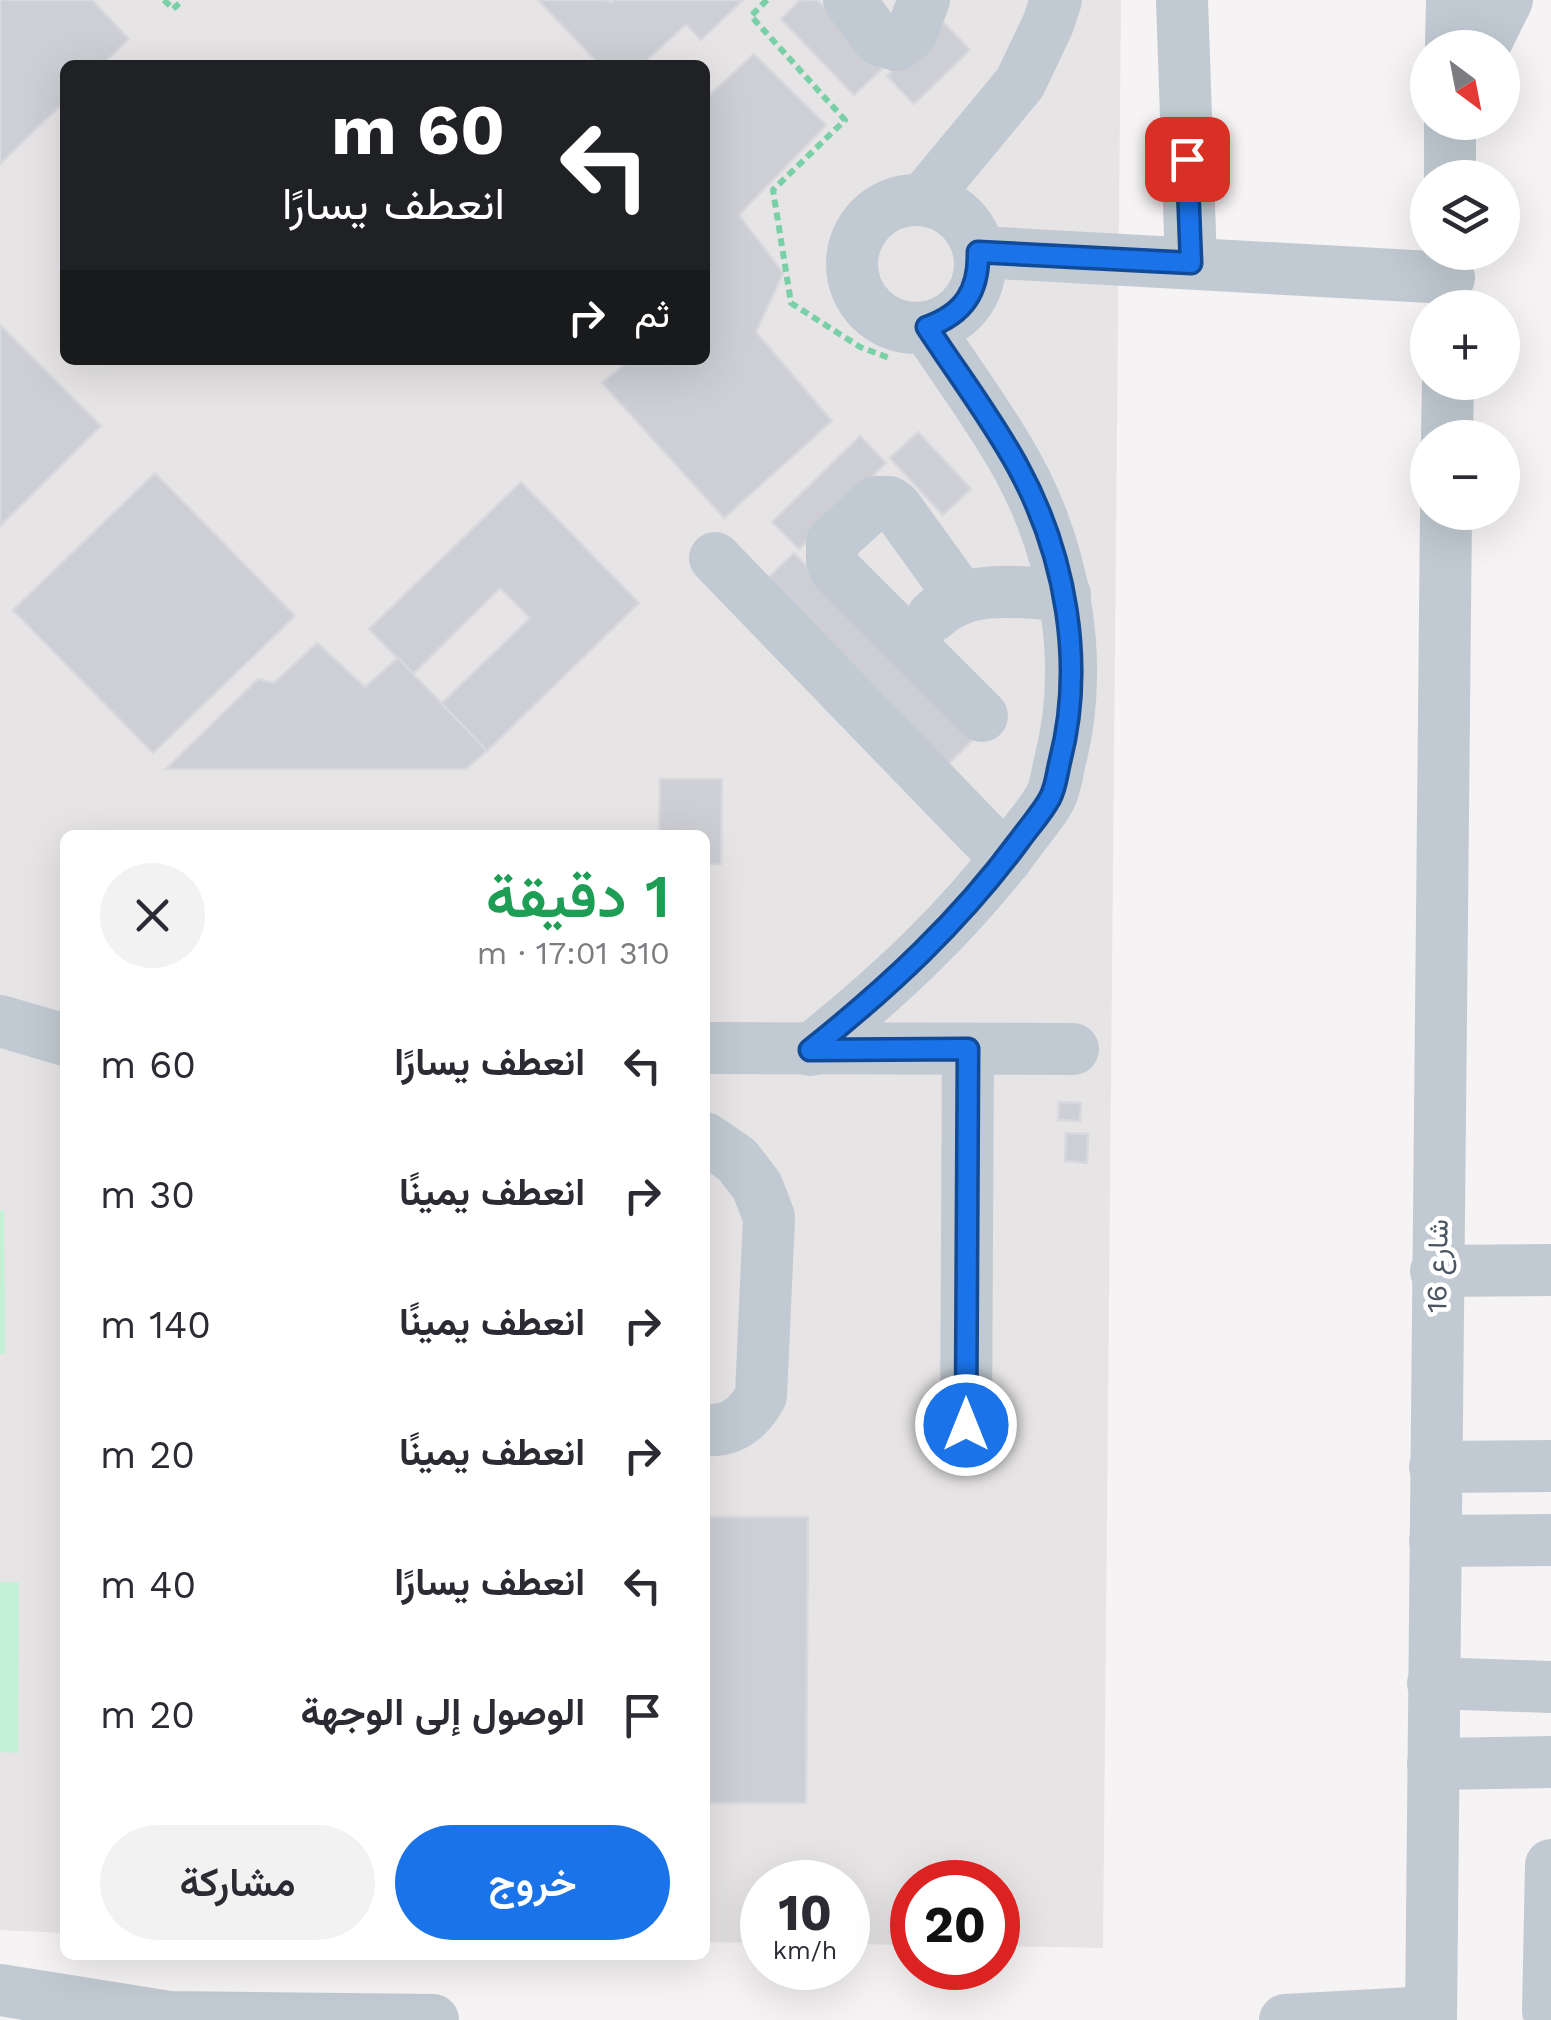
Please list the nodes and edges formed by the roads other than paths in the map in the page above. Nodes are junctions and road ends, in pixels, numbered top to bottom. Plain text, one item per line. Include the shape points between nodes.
1 (848, 0) edge
2 (924, 0) edge
3 (1056, 0) edge
4 (1182, 0) edge
5 (1452, 0) edge
6 (1507, 0) edge
7 (1452, 30) edge
8 (1491, 30) edge
9 (924, 200) junction
10 (978, 252) junction
11 (1191, 263) junction
12 (1449, 279) edge
13 (916, 347) junction
14 (1446, 530) edge
15 (715, 558) dead end
16 (1064, 595) junction
17 (961, 597) junction
18 (907, 641) junction
19 (982, 716) dead end
20 (1006, 859) junction
21 (0, 1020) edge
22 (60, 1038) edge
23 (710, 1048) edge
24 (968, 1049) junction
25 (1072, 1049) dead end
26 (810, 1050) junction
27 (710, 1141) edge
28 (1551, 1270) edge
29 (1436, 1271) junction
30 (966, 1425) dead end
31 (710, 1429) edge
32 (1551, 1466) edge
33 (1435, 1467) junction
34 (1435, 1540) junction
35 (1551, 1540) edge
36 (1434, 1683) junction
37 (1551, 1687) edge
38 (1551, 1762) edge
39 (1433, 1764) junction
40 (1551, 1864) edge
41 (0, 1990) edge
42 (1548, 2012) dead end
43 (1431, 2016) edge
44 (161, 2018) edge
45 (256, 2019) edge
46 (433, 2020) edge
47 (1285, 2020) edge

1 - 2 street via 879,40 896,45 911,34
3 - 9 street via 1020,83
4 - 11 street
5 - 7 street
6 - 8 street
9 - 10 street via 949,208 968,227
9 - 13 street via 896,203 872,217 856,239 851,266 858,293
10 - 11 street
10 - 13 street via 974,291
11 - 12 street
13 - 16 street via 1018,467 1046,529
14 - 29 street, شارع 16
15 - 20 street
16 - 17 street
16 - 20 street via 1072,663 1068,731 1051,797
17 - 18 street
17 - 18 street via 896,507 876,502 832,542 832,561
18 - 19 street
20 - 26 street via 941,934
21 - 22 street
23 - 26 street
24 - 25 street
24 - 26 street
24 - 30 street
27 - 31 street via 737,1160 769,1217 761,1396 732,1427
28 - 29 street
29 - 33 street, شارع 16
32 - 33 street
33 - 34 street, شارع 16
34 - 35 street
34 - 36 street, شارع 16
36 - 37 street
36 - 39 street, شارع 16
38 - 39 street
39 - 43 street, شارع 16
40 - 42 street
41 - 44 street
43 - 47 street
44 - 45 street
45 - 46 street

